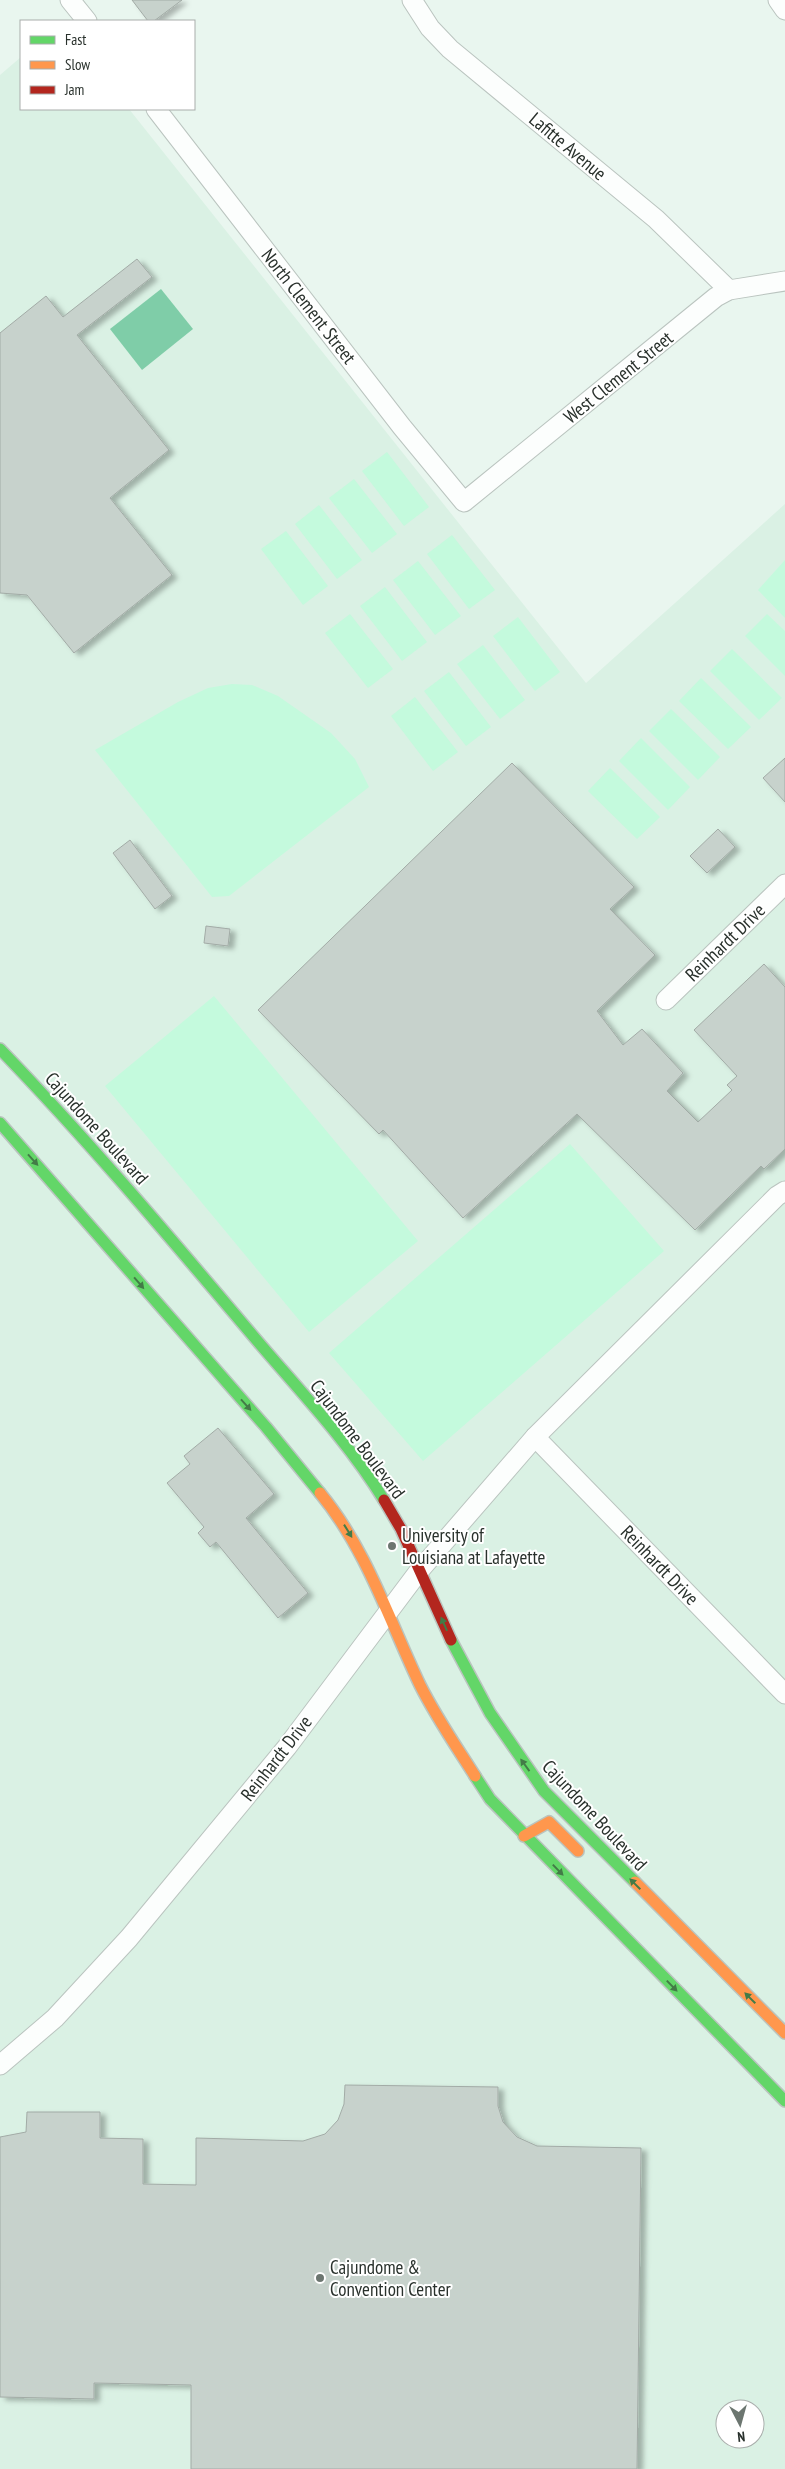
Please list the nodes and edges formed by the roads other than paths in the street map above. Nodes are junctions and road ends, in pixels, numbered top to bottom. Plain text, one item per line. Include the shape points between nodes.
1 (70, 0) edge
2 (412, 0) edge
3 (778, 0) edge
4 (785, 10) edge
5 (86, 20) edge
6 (157, 110) edge
7 (785, 281) edge
8 (729, 290) junction
9 (464, 502) joint
10 (785, 884) edge
11 (666, 1000) dead end
12 (0, 1049) edge
13 (0, 1124) edge
14 (785, 1191) edge
15 (535, 1437) junction
16 (419, 1571) junction
17 (389, 1612) junction
18 (785, 1694) edge
19 (524, 1836) junction
20 (584, 1857) dead end
21 (650, 1915) dead end
22 (725, 1973) junction
23 (785, 2033) edge
24 (0, 2065) edge
25 (785, 2101) edge

1 - 5 street
2 - 8 street, Lafitte Avenue via 430,28 450,49 656,220
3 - 4 street
6 - 9 street, North Clement Street via 402,427
7 - 8 street, West Clement Street
8 - 9 street, West Clement Street via 702,306
10 - 11 street, Reinhardt Drive
12 - 16 street, Cajundome Boulevard via 55,1106 181,1250 338,1436 382,1497 401,1529
13 -> 17 street via 309,1477 362,1555
14 - 15 street, Reinhardt Drive
15 - 16 street, Reinhardt Drive
15 - 18 street, Reinhardt Drive
16 - 17 street, Reinhardt Drive
22 -> 16 street, Cajundome Boulevard via 544,1791 490,1713 457,1653
17 - 19 street via 441,1724 490,1799
17 - 24 street, Reinhardt Drive via 287,1747 129,1938 55,2018
19 - 20 street via 549,1822
19 -> 25 street
21 - 22 street
23 -> 22 street, Cajundome Boulevard

